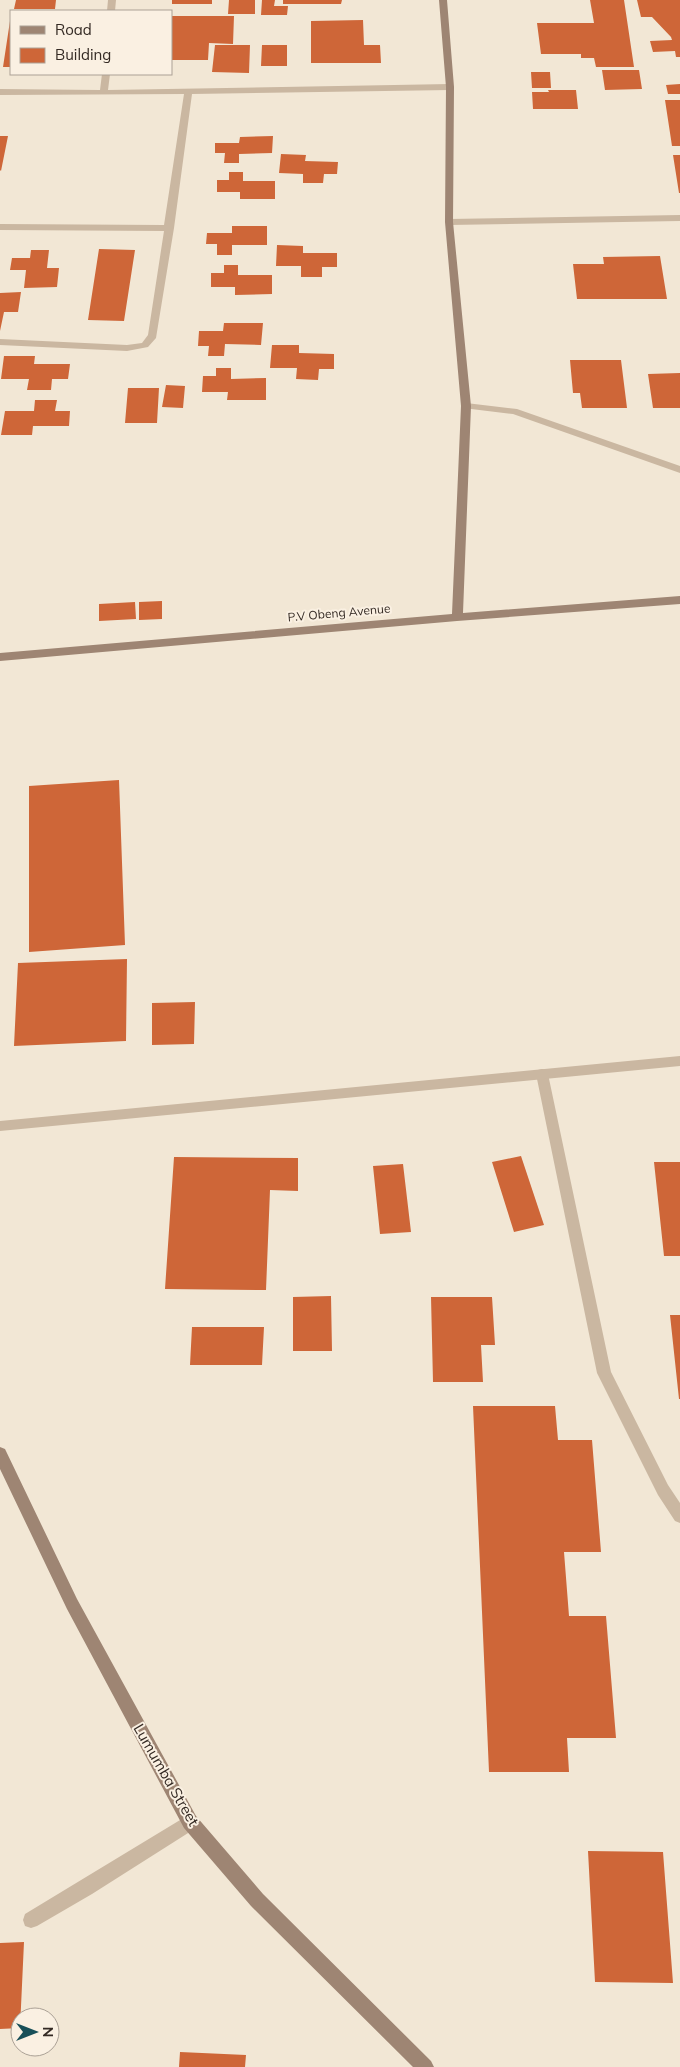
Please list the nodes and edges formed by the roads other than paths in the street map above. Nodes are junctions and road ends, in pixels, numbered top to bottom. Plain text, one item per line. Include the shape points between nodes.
1 (443, 0) edge
2 (106, 75) edge
3 (450, 87) junction
4 (0, 92) edge
5 (104, 92) junction
6 (188, 92) junction
7 (680, 218) edge
8 (449, 222) junction
9 (0, 227) edge
10 (170, 228) junction
11 (0, 342) edge
12 (466, 406) junction
13 (680, 470) edge
14 (680, 600) edge
15 (457, 617) junction
16 (0, 657) edge
17 (680, 1061) edge
18 (542, 1074) junction
19 (0, 1126) edge
20 (0, 1454) edge
21 (680, 1516) edge
22 (190, 1822) junction
23 (31, 1920) dead end
24 (425, 2067) edge

1 - 3 street
2 - 5 street
3 - 6 street
3 - 8 street
4 - 5 street
5 - 6 street
6 - 10 street
7 - 8 street
8 - 12 street
9 - 10 street
10 - 11 street via 153,336 145,345 127,348
12 - 13 street via 514,411
12 - 15 street
14 - 15 street, P.V Obeng Avenue
15 - 16 street, P.V Obeng Avenue
17 - 18 street
18 - 19 street
18 - 21 street via 604,1373
20 - 22 street, Lumumba Street via 72,1604
22 - 23 street
22 - 24 street, Lumumba Street via 257,1900

